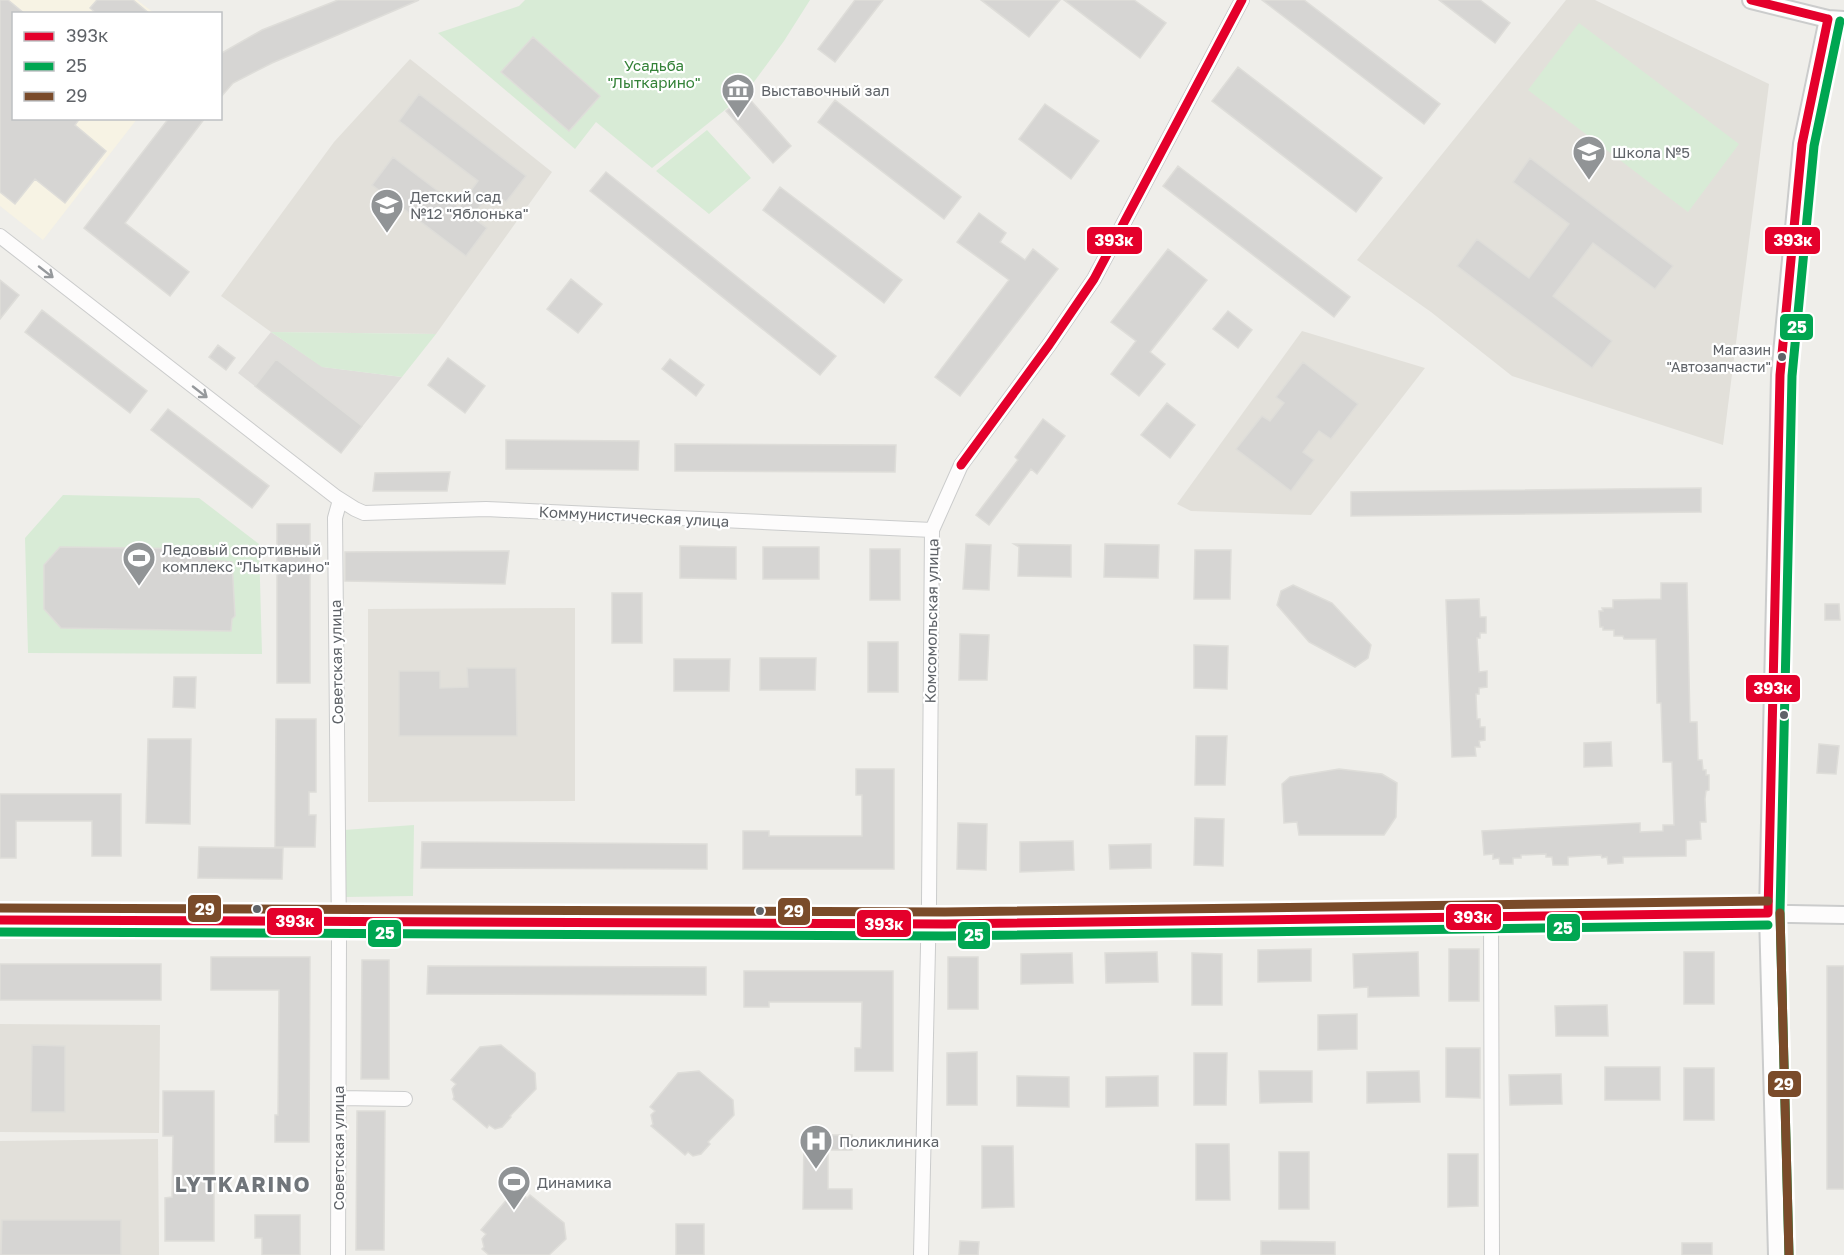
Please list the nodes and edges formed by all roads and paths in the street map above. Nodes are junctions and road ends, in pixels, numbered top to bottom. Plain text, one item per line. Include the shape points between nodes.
1 (1242, 0) edge
2 (1750, 0) edge
3 (1836, 20) edge
4 (0, 236) edge
5 (340, 500) junction
6 (932, 530) junction
7 (1768, 913) junction
8 (1844, 915) edge
9 (1491, 917) junction
10 (0, 920) edge
11 (339, 921) junction
12 (928, 924) junction
13 (339, 1098) junction
14 (405, 1099) dead end
15 (338, 1255) edge
16 (921, 1255) edge
17 (1492, 1255) edge
18 (1777, 1255) edge

1 - 6 street, Комсомольская улица via 1094,279 961,465
2 - 3 street
3 - 7 street via 1802,144 1780,375
4 -> 5 street
5 - 6 street, Коммунистическая улица via 364,513 486,510
5 - 11 street, Советская улица via 335,518
6 - 12 street, Комсомольская улица
7 - 8 street
7 - 9 street
7 - 18 street
9 - 12 street
9 - 17 street
10 - 11 street
11 - 12 street
11 - 13 street, Советская улица
12 - 16 street, Комсомольская улица
13 - 14 street
13 - 15 street, Советская улица

